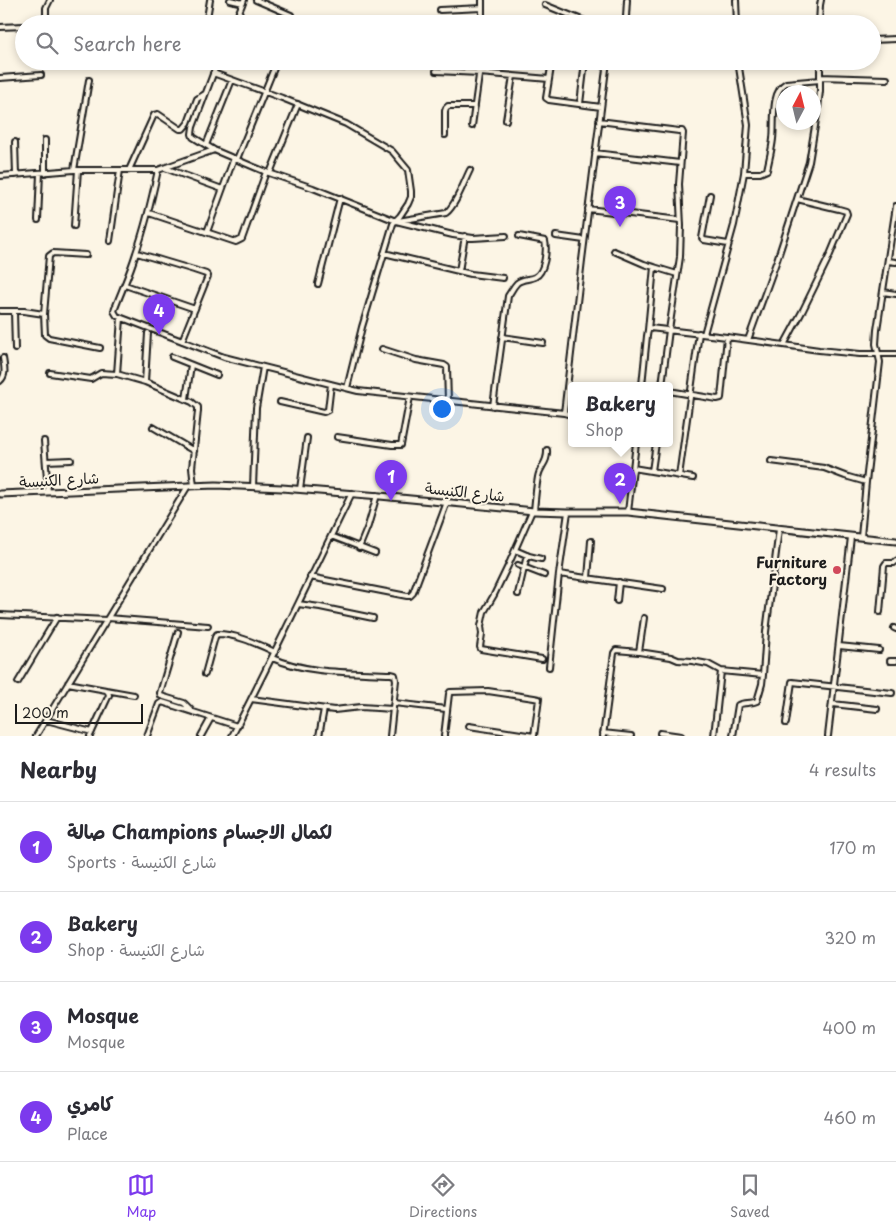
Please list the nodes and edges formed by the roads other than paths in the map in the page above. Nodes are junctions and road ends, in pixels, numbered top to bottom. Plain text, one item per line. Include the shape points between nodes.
1 (50, 0) edge
2 (210, 0) edge
3 (230, 0) edge
4 (256, 0) edge
5 (482, 0) edge
6 (627, 0) edge
7 (736, 0) edge
8 (821, 0) edge
9 (243, 1) edge
10 (545, 5) dead end
11 (482, 8) junction
12 (440, 10) dead end
13 (46, 15) edge
14 (208, 15) edge
15 (238, 15) edge
16 (291, 15) edge
17 (482, 15) edge
18 (570, 15) edge
19 (626, 15) edge
20 (737, 15) edge
21 (820, 15) edge
22 (15, 26) edge
23 (0, 27) edge
24 (896, 39) edge
25 (881, 40) edge
26 (214, 70) edge
27 (274, 70) edge
28 (480, 70) edge
29 (550, 70) edge
30 (584, 70) edge
31 (606, 70) edge
32 (739, 70) edge
33 (820, 70) edge
34 (436, 71) dead end
35 (213, 73) junction
36 (480, 73) junction
37 (41, 75) dead end
38 (513, 76) junction
39 (0, 78) edge
40 (549, 79) junction
41 (820, 79) junction
42 (887, 79) dead end
43 (89, 80) dead end
44 (232, 80) junction
45 (265, 92) junction
46 (205, 94) junction
47 (298, 104) junction
48 (580, 104) junction
49 (475, 106) junction
50 (601, 107) junction
51 (506, 120) dead end
52 (599, 121) junction
53 (472, 126) dead end
54 (445, 136) dead end
55 (45, 140) dead end
56 (15, 142) dead end
57 (206, 145) junction
58 (214, 150) junction
59 (595, 153) junction
60 (235, 158) junction
61 (680, 163) junction
62 (164, 167) junction
63 (76, 170) junction
64 (120, 170) junction
65 (130, 170) junction
66 (158, 170) junction
67 (470, 170) dead end
68 (42, 173) junction
69 (268, 173) junction
70 (744, 173) junction
71 (16, 175) junction
72 (0, 176) edge
73 (222, 189) junction
74 (710, 195) dead end
75 (340, 198) junction
76 (797, 199) junction
77 (896, 206) edge
78 (588, 209) junction
79 (149, 213) junction
80 (38, 220) dead end
81 (680, 220) junction
82 (395, 221) junction
83 (74, 226) dead end
84 (207, 232) junction
85 (465, 236) junction
86 (506, 236) dead end
87 (519, 236) dead end
88 (556, 236) dead end
89 (584, 240) junction
90 (110, 241) dead end
91 (728, 244) junction
92 (614, 251) dead end
93 (137, 252) junction
94 (384, 253) junction
95 (86, 255) dead end
96 (888, 261) junction
97 (896, 262) edge
98 (654, 267) junction
99 (459, 271) junction
100 (677, 274) junction
101 (503, 278) dead end
102 (318, 284) dead end
103 (125, 285) junction
104 (883, 292) junction
105 (896, 294) edge
106 (195, 309) junction
107 (0, 311) edge
108 (14, 311) junction
109 (44, 314) junction
110 (121, 318) junction
111 (648, 330) junction
112 (669, 330) junction
113 (148, 333) dead end
114 (698, 333) junction
115 (704, 334) junction
116 (502, 337) junction
117 (728, 337) junction
118 (748, 340) junction
119 (182, 341) junction
120 (543, 343) dead end
121 (784, 345) junction
122 (100, 348) dead end
123 (15, 349) dead end
124 (382, 349) dead end
125 (879, 353) junction
126 (896, 354) edge
127 (3, 358) dead end
128 (172, 358) dead end
129 (191, 365) junction
130 (263, 367) junction
131 (50, 373) dead end
132 (117, 374) junction
133 (217, 375) dead end
134 (0, 381) edge
135 (145, 382) junction
136 (642, 382) edge
137 (662, 382) edge
138 (331, 384) junction
139 (347, 388) junction
140 (673, 393) edge
141 (690, 395) junction
142 (410, 397) junction
143 (186, 399) junction
144 (448, 401) junction
145 (280, 402) dead end
146 (493, 406) junction
147 (564, 413) junction
148 (568, 414) edge
149 (153, 428) dead end
150 (337, 437) dead end
151 (308, 438) dead end
152 (44, 440) dead end
153 (636, 447) edge
154 (655, 447) edge
155 (547, 450) dead end
156 (194, 451) junction
157 (71, 460) dead end
158 (46, 461) junction
159 (770, 461) dead end
160 (633, 468) junction
161 (652, 471) junction
162 (679, 476) junction
163 (693, 478) dead end
164 (866, 482) junction
165 (191, 486) junction
166 (253, 487) junction
167 (300, 490) junction
168 (48, 492) junction
169 (352, 493) junction
170 (0, 494) edge
171 (376, 495) junction
172 (447, 502) junction
173 (533, 511) junction
174 (568, 512) junction
175 (628, 512) junction
176 (779, 529) junction
177 (331, 536) junction
178 (851, 537) junction
179 (861, 537) junction
180 (591, 541) dead end
181 (896, 542) edge
182 (359, 548) junction
183 (515, 550) junction
184 (375, 553) dead end
185 (527, 555) junction
186 (541, 559) dead end
187 (896, 561) edge
188 (518, 565) dead end
189 (524, 567) junction
190 (559, 574) junction
191 (544, 575) dead end
192 (310, 577) junction
193 (588, 578) junction
194 (620, 582) junction
195 (664, 589) dead end
196 (518, 594) dead end
197 (617, 601) dead end
198 (298, 604) junction
199 (880, 612) dead end
200 (0, 615) edge
201 (57, 617) junction
202 (373, 618) dead end
203 (644, 618) dead end
204 (107, 619) junction
205 (208, 626) dead end
206 (178, 632) dead end
207 (839, 646) junction
208 (879, 650) dead end
209 (275, 652) junction
210 (639, 652) junction
211 (272, 658) junction
212 (542, 659) dead end
213 (890, 661) dead end
214 (896, 661) edge
215 (549, 667) dead end
216 (721, 671) junction
217 (205, 674) dead end
218 (763, 675) junction
219 (18, 682) dead end
220 (68, 683) junction
221 (834, 686) junction
222 (106, 690) junction
223 (892, 693) dead end
224 (134, 695) dead end
225 (251, 699) junction
226 (394, 703) junction
227 (833, 704) junction
228 (324, 709) junction
229 (393, 709) junction
230 (446, 709) junction
231 (877, 709) dead end
232 (193, 712) junction
233 (211, 718) junction
234 (46, 720) junction
235 (786, 723) dead end
236 (237, 726) junction
237 (468, 726) dead end
238 (660, 733) dead end
239 (91, 734) edge
240 (603, 734) edge
241 (36, 736) edge
242 (147, 736) edge
243 (201, 736) edge
244 (232, 736) edge
245 (320, 736) edge
246 (390, 736) edge
247 (444, 736) edge
248 (534, 736) edge
249 (631, 736) edge
250 (681, 736) edge
251 (714, 736) edge
252 (733, 736) edge
253 (828, 736) edge

1 - 13 street
2 - 14 street
3 - 9 street
4 - 16 street
5 - 11 street
6 - 19 street
7 - 20 street
8 - 21 street
9 - 15 street
10 - 18 street
11 - 12 street
11 - 17 street
22 - 23 street
24 - 25 street
26 - 35 street
27 - 45 street
28 - 36 street
29 - 40 street
30 - 48 street
31 - 50 street
32 - 70 street via 748,125
33 - 41 street
34 - 36 street
35 - 44 street
35 - 46 street
36 - 38 street
36 - 49 street
37 - 39 street
38 - 40 street
38 - 51 street
40 - 48 street via 546,98
41 - 42 street
41 - 70 street via 783,84 775,104 767,170
41 - 76 street via 811,155
43 - 63 street
44 - 45 street
44 - 57 street
45 - 47 street
45 - 60 street
46 - 57 street via 192,134
46 - 65 street via 197,99 188,123 182,129 158,114 154,115
47 - 69 street
47 - 82 street via 346,124 398,157 409,173 411,197
48 - 50 street
49 - 53 street
49 - 54 street via 446,108
50 - 52 street
52 - 59 street
52 - 61 street via 682,131
55 - 68 street
56 - 71 street
57 - 58 street
58 - 60 street
58 - 62 street
59 - 61 street
59 - 78 street
60 - 69 street
60 - 73 street
61 - 81 street
62 - 66 street
62 - 73 street
63 - 64 street
63 - 68 street
63 - 83 street
64 - 65 street
64 - 90 street
65 - 66 street
66 - 79 street
67 - 82 street via 446,213
68 - 71 street
68 - 80 street
69 - 75 street
69 - 84 street via 242,239 236,242
70 - 91 street
71 - 72 street
73 - 84 street
74 - 91 street via 702,238
75 - 82 street
75 - 102 street
76 - 118 street
76 - 121 street via 848,214
77 - 96 street
78 - 81 street
78 - 89 street
79 - 84 street
79 - 93 street
81 - 100 street
82 - 85 street
82 - 94 street
85 - 86 street
85 - 99 street
87 - 116 street via 545,241 544,263 540,273 521,280 508,296
88 - 89 street
89 - 147 street
91 - 115 street
92 - 98 street
93 - 103 street
93 - 106 street via 206,274 208,276
94 - 99 street
94 - 139 street
95 - 109 street via 53,253 49,256
96 - 97 street
96 - 104 street
98 - 100 street
98 - 111 street
99 - 101 street
100 - 112 street
103 - 106 street
103 - 110 street via 114,311
104 - 105 street
104 - 125 street via 876,344
106 - 119 street
107 - 108 street
108 - 109 street
108 - 123 street
109 - 122 street via 46,337
110 - 119 street
110 - 132 street
111 - 112 street
111 - 136 street
112 - 114 street
112 - 137 street
113 - 135 street
114 - 115 street
114 - 141 street
115 - 117 street
116 - 120 street
116 - 146 street
117 - 118 street
117 - 141 street via 721,398
118 - 121 street
119 - 130 street
121 - 125 street via 860,354
124 - 144 street via 447,367
125 - 126 street
125 - 164 street
127 - 134 street via 5,371
128 - 129 street
129 - 133 street
129 - 143 street
130 - 138 street
130 - 166 street via 256,408
131 - 132 street via 91,379 101,373
132 - 135 street
135 - 143 street
138 - 139 street
138 - 145 street via 327,411
139 - 142 street
140 - 141 street
141 - 162 street
142 - 144 street
142 - 150 street via 401,445
143 - 156 street via 198,409
144 - 146 street
146 - 147 street
147 - 148 street
149 - 156 street
151 - 167 street
152 - 158 street
153 - 160 street
154 - 161 street
155 - 173 street via 546,462 538,478
156 - 165 street
157 - 158 street
158 - 168 street
159 - 164 street via 824,468
160 - 161 street
160 - 175 street
161 - 162 street
162 - 163 street
164 - 179 street
165 - 166 main road, شارع الكنيسة
165 - 168 main road, شارع الكنيسة
165 - 204 street
166 - 167 main road, شارع الكنيسة
167 - 169 main road, شارع الكنيسة
168 - 170 main road, شارع الكنيسة
169 - 171 main road, شارع الكنيسة
169 - 177 street
171 - 172 main road, شارع الكنيسة
171 - 182 street
172 - 173 main road, شارع الكنيسة
172 - 192 street via 410,596
173 - 174 main road, شارع الكنيسة
173 - 183 street
174 - 175 main road, شارع الكنيسة
174 - 190 street
175 - 176 main road, شارع الكنيسة
176 - 178 main road, شارع الكنيسة
176 - 218 street
177 - 182 street
177 - 192 street
178 - 179 main road, شارع الكنيسة
178 - 207 street
179 - 181 main road, شارع الكنيسة
180 - 193 street
182 - 184 street
183 - 185 street
183 - 212 street via 484,612 480,647
185 - 186 street
185 - 189 street
187 - 199 street via 884,566
188 - 189 street
189 - 191 street
189 - 196 street
190 - 193 street
190 - 215 street
192 - 198 street
193 - 194 street
194 - 195 street
194 - 197 street
198 - 202 street
198 - 209 street
200 - 201 street
201 - 204 street
201 - 219 street
203 - 210 street
204 - 205 street
204 - 220 street
206 - 232 street via 160,693 184,703
207 - 208 street
207 - 221 street
209 - 211 street
209 - 217 street via 243,639 217,634
210 - 216 street via 708,664
210 - 240 street via 616,650 614,653
211 - 225 street
211 - 226 street via 310,670 395,675
213 - 214 street
216 - 218 street
216 - 251 street
218 - 252 street via 757,701 738,705
220 - 222 street
220 - 234 street
221 - 223 street
221 - 227 street
221 - 235 street via 792,682
222 - 224 street
222 - 239 street via 108,695
225 - 228 street
225 - 236 street
226 - 229 street
226 - 230 street
227 - 231 street
227 - 253 street
228 - 229 street
228 - 245 street
229 - 246 street
230 - 247 street
230 - 248 street via 448,694 454,691 488,691 539,699
232 - 233 street
232 - 242 street via 161,702
233 - 236 street
233 - 243 street
234 - 239 street
234 - 241 street
236 - 244 street
237 - 248 street
238 - 250 street
240 - 249 street

